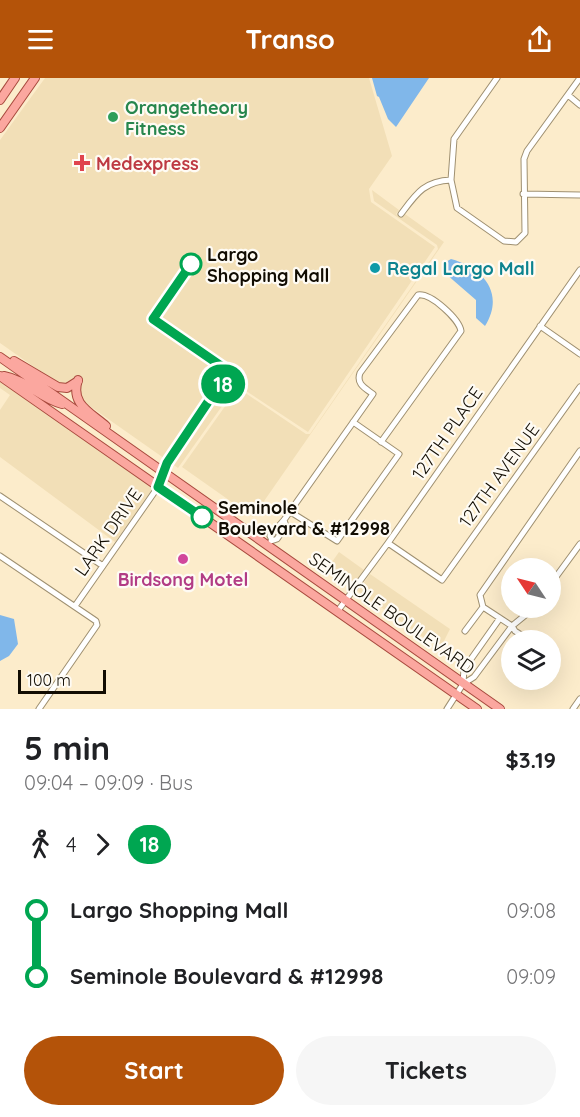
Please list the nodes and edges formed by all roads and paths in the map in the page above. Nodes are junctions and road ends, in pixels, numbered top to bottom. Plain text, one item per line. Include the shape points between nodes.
1 (15, 78) edge
2 (35, 78) edge
3 (496, 78) edge
4 (580, 78) edge
5 (568, 95) junction
6 (0, 100) edge
7 (580, 105) edge
8 (0, 128) edge
9 (452, 180) junction
10 (523, 194) junction
11 (580, 195) edge
12 (401, 214) dead end
13 (580, 270) edge
14 (540, 326) junction
15 (580, 354) edge
16 (0, 356) edge
17 (0, 376) edge
18 (580, 387) edge
19 (68, 405) junction
20 (353, 422) junction
21 (381, 442) junction
22 (580, 451) edge
23 (133, 452) junction
24 (163, 474) junction
25 (158, 487) junction
26 (0, 496) edge
27 (289, 511) junction
28 (270, 543) junction
29 (388, 543) junction
30 (580, 544) edge
31 (0, 556) edge
32 (103, 566) junction
33 (561, 570) edge
34 (346, 601) junction
35 (75, 606) junction
36 (483, 607) junction
37 (337, 612) junction
38 (500, 618) junction
39 (522, 618) edge
40 (512, 626) junction
41 (514, 630) edge
42 (465, 631) dead end
43 (463, 684) junction
44 (456, 695) junction
45 (580, 699) edge
46 (39, 709) edge
47 (447, 709) edge
48 (477, 709) edge
49 (500, 709) edge
50 (573, 709) edge

1 - 6 main road
2 - 8 main road
3 - 9 street via 454,139
4 - 5 street
5 - 7 street
5 - 10 street via 527,151
9 - 10 street via 457,208 504,241 516,242 525,233
9 - 12 street via 423,187
10 - 11 street
13 - 14 street, 127TH PLACE
14 - 15 street
14 - 29 street, 127TH PLACE
16 - 19 main road, SEMINOLE BOULEVARD
16 - 23 main road via 58,387 67,388 78,380 77,401
17 - 19 main road via 16,378 50,401
17 - 25 main road, SEMINOLE BOULEVARD
18 - 29 street, 127TH AVENUE via 441,580
19 - 23 main road, SEMINOLE BOULEVARD
20 - 21 street
20 - 21 street via 373,394 360,384 360,373 418,295 431,298 460,323 461,331
20 - 27 street
21 - 27 street via 399,454 337,541
22 - 36 street via 480,595
23 - 24 main road, SEMINOLE BOULEVARD
24 - 25 street, LARK DRIVE
24 - 28 main road, SEMINOLE BOULEVARD
25 - 32 street, LARK DRIVE
25 - 37 main road, SEMINOLE BOULEVARD
26 - 32 street
27 - 28 street via 284,520 286,526
28 - 34 main road, SEMINOLE BOULEVARD
29 - 34 street, 127TH PLACE
30 - 33 street
31 - 35 street
32 - 35 street, LARK DRIVE
34 - 37 street, 127TH PLACE
34 - 43 main road, SEMINOLE BOULEVARD
35 - 46 street via 97,625
36 - 38 street
36 - 42 street
37 - 44 main road, SEMINOLE BOULEVARD
38 - 40 street
38 - 43 street via 464,669
39 - 40 street
40 - 41 street
40 - 43 street via 474,677
43 - 44 street
43 - 49 main road, SEMINOLE BOULEVARD
44 - 47 street
44 - 48 main road, SEMINOLE BOULEVARD
45 - 50 street

